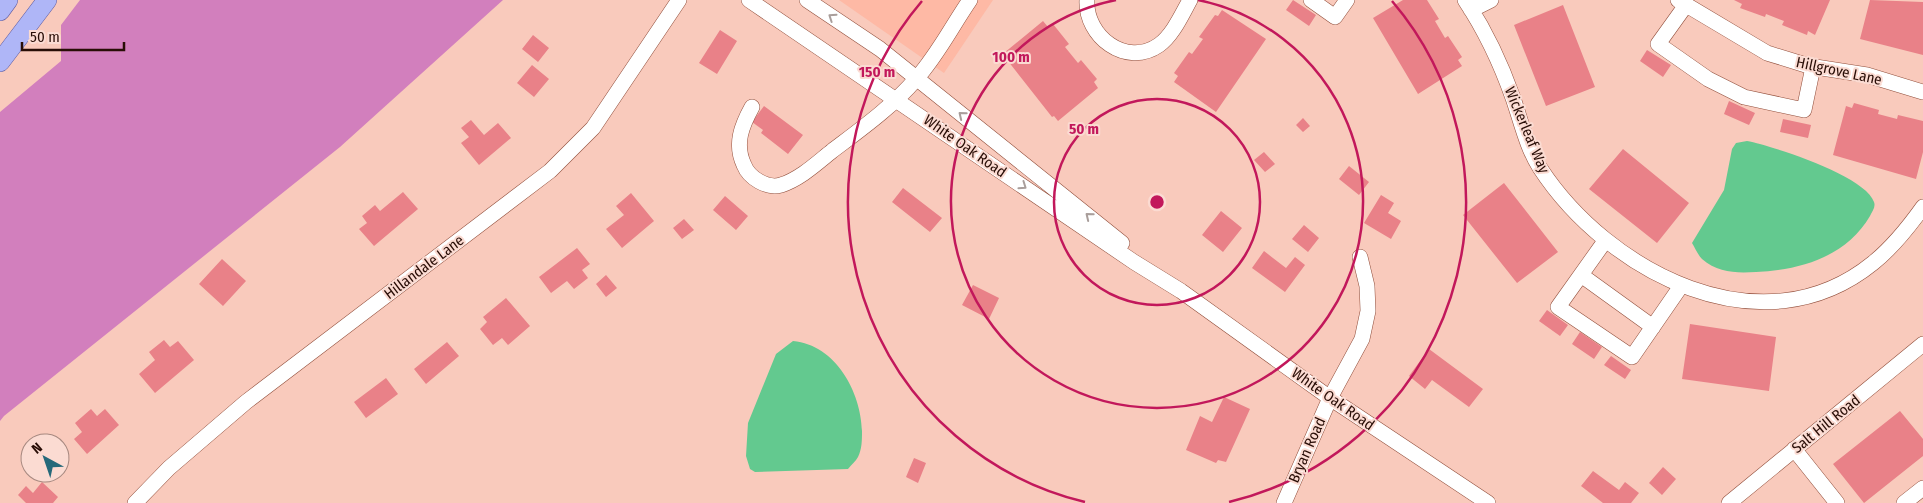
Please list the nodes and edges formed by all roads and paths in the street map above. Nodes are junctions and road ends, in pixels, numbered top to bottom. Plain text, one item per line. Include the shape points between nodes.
1 (8, 0) edge
2 (48, 0) edge
3 (679, 0) edge
4 (749, 0) edge
5 (807, 0) edge
6 (970, 0) edge
7 (1087, 0) edge
8 (1190, 0) edge
9 (1310, 0) edge
10 (1347, 0) edge
11 (1491, 0) edge
12 (1682, 2) edge
13 (1468, 5) edge
14 (0, 11) edge
15 (0, 62) edge
16 (1812, 67) junction
17 (917, 78) junction
18 (1923, 92) edge
19 (896, 98) junction
20 (752, 107) dead end
21 (1923, 207) edge
22 (1605, 241) junction
23 (1360, 257) dead end
24 (1580, 275) junction
25 (1681, 286) junction
26 (1181, 291) junction
27 (1653, 327) junction
28 (1923, 344) edge
29 (1330, 398) junction
30 (1794, 449) junction
31 (1923, 488) edge
32 (135, 503) edge
33 (1284, 503) edge
34 (1488, 503) edge
35 (1729, 503) edge
36 (1838, 503) edge
37 (1904, 503) edge

1 - 14 main road
2 - 15 main road
3 - 32 street, Hillandale Lane via 593,128 575,148 246,402
4 - 19 street, White Oak Road
17 -> 5 street, White Oak Road
6 - 17 street
7 - 8 street via 1089,22 1108,45 1137,51 1158,46 1165,40
9 - 10 street via 1335,17
11 - 13 street
12 - 16 street, Hillgrove Lane via 1767,53
12 - 16 street via 1658,44 1708,79 1744,97 1804,110
13 - 22 street, Wickerleaf Way via 1506,78 1538,166 1578,217
16 - 18 street, Hillgrove Lane via 1867,76
17 - 19 street
26 -> 17 street, White Oak Road
19 - 20 street via 811,168 780,185 767,185 757,180 744,165 739,143 742,126
19 -> 26 street, White Oak Road
21 - 25 street, Wickerleaf Way via 1896,243 1872,264 1827,290 1783,300 1760,301 1728,299
22 - 24 street
22 - 25 street, Wickerleaf Way
23 - 29 street, Bryan Road via 1367,286 1368,311 1362,339
24 - 27 street
24 - 27 street via 1558,307 1632,357
25 - 27 street
26 - 29 street, White Oak Road
28 - 30 street, Salt Hill Road
29 - 33 street, Bryan Road
29 - 34 street, White Oak Road
30 - 35 street, Salt Hill Road
30 - 36 street
31 - 37 street

